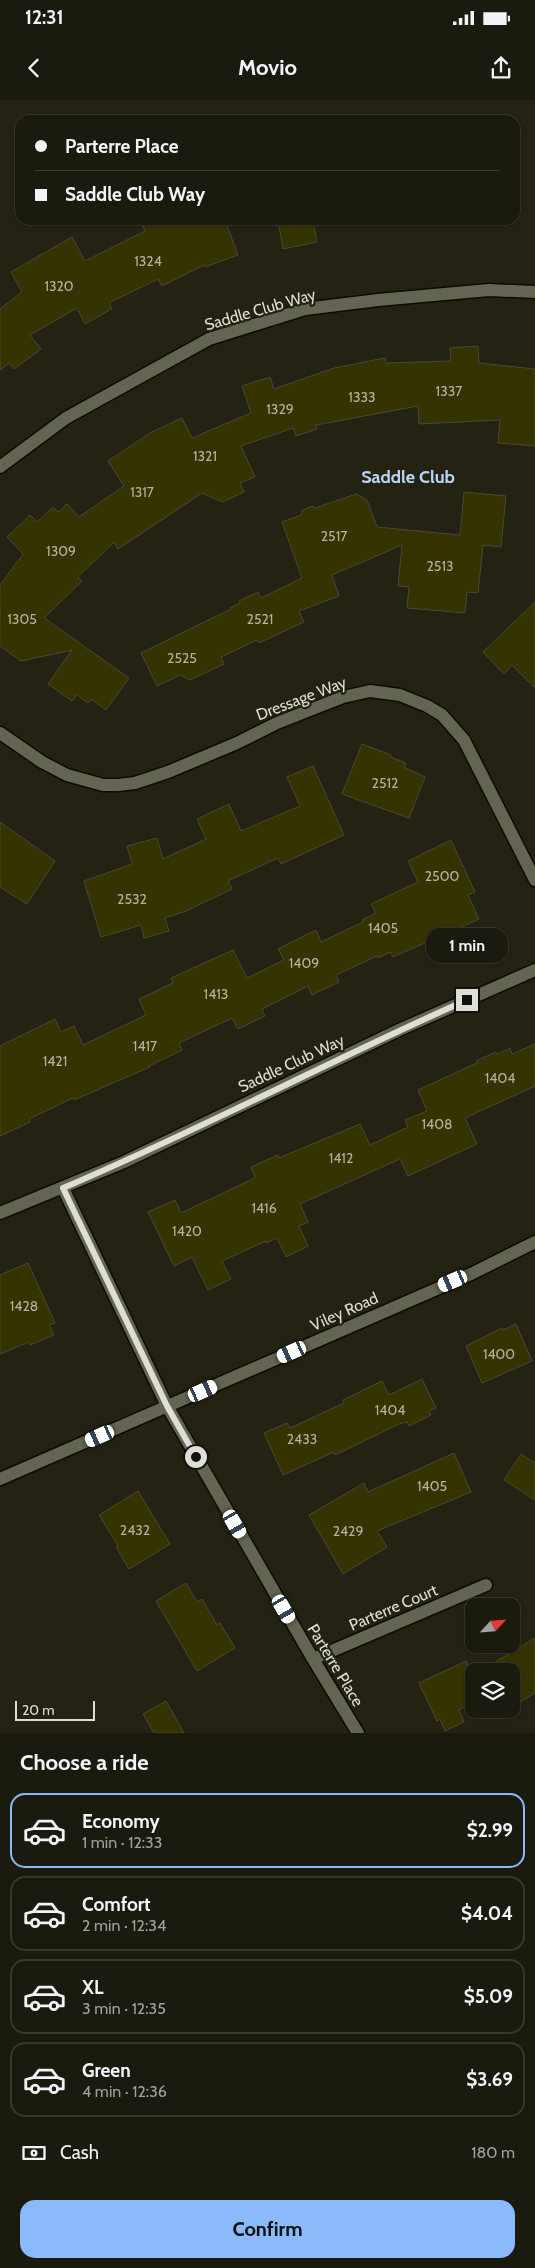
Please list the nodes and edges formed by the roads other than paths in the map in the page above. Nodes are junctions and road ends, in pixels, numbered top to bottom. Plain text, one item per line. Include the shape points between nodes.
1 (535, 292) edge
2 (0, 467) edge
3 (0, 733) edge
4 (535, 880) edge
5 (535, 970) edge
6 (63, 1188) junction
7 (0, 1213) edge
8 (533, 1247) edge
9 (167, 1406) junction
10 (0, 1479) edge
11 (486, 1585) dead end
12 (313, 1659) junction
13 (358, 1733) edge

1 - 2 street, Saddle Club Way via 489,290 304,310 209,339 66,418
3 - 4 street, Dressage Way via 67,775 103,785 118,785 168,772 343,697 370,691 400,695 442,715 464,740
5 - 6 street, Saddle Club Way via 399,1030
6 - 7 street, Saddle Club Way
6 - 9 street
8 - 9 street, Viley Road
9 - 10 street, Viley Road
9 - 12 street, Parterre Place
11 - 12 street, Parterre Court
12 - 13 street, Parterre Place

